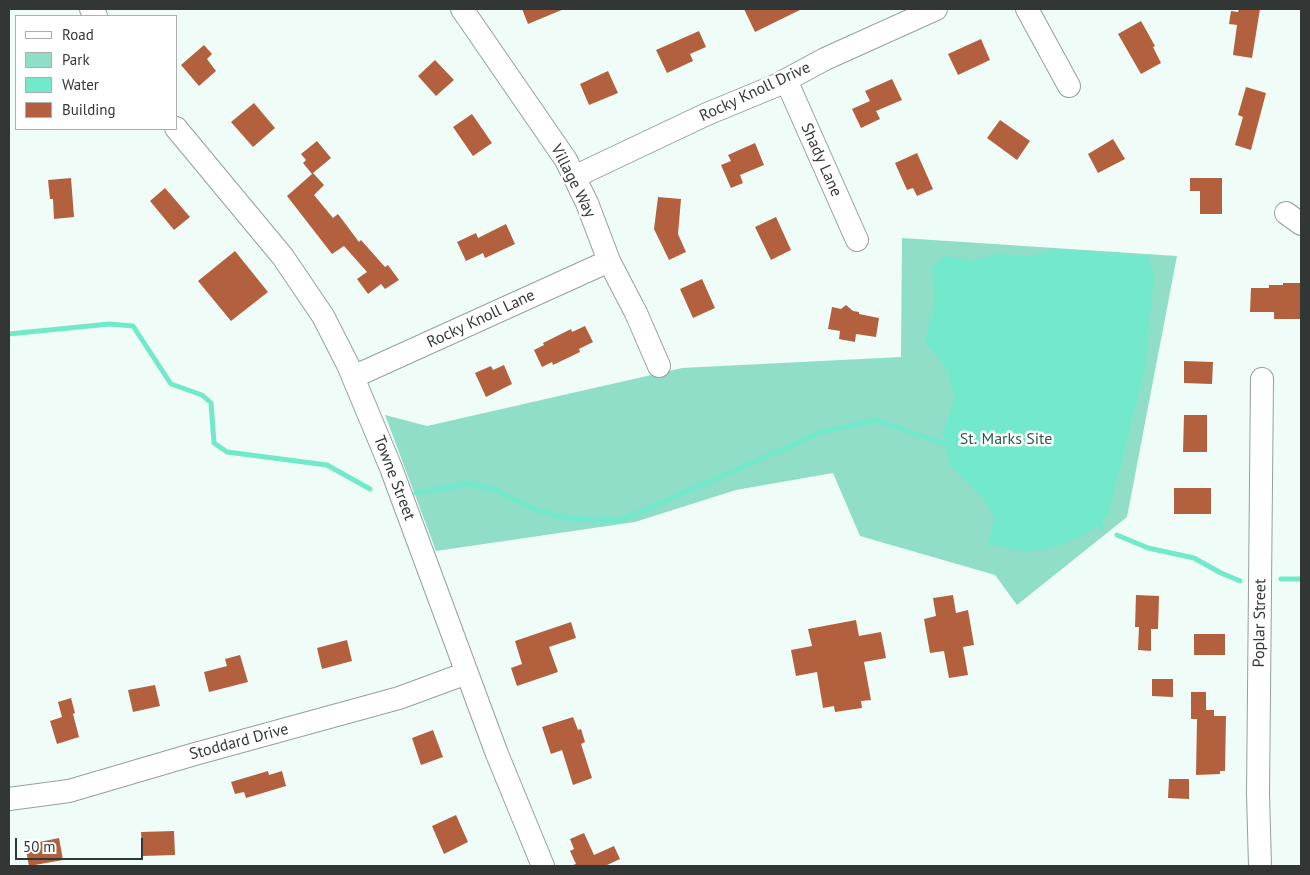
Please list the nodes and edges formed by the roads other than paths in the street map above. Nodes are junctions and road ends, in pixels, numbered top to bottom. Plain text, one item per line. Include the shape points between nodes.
1 (462, 9) edge
2 (936, 9) edge
3 (1027, 9) edge
4 (786, 80) junction
5 (1069, 86) dead end
6 (178, 130) edge
7 (574, 177) junction
8 (857, 240) dead end
9 (609, 261) junction
10 (660, 366) dead end
11 (353, 377) junction
12 (1262, 379) dead end
13 (467, 673) junction
14 (9, 799) edge
15 (543, 866) edge
16 (1260, 866) edge

1 - 7 street, Village Way via 566,160
2 - 4 street, Rocky Knoll Drive
3 - 5 street
4 - 7 street, Rocky Knoll Drive
4 - 8 street, Shady Lane
6 - 11 street, Towne Street via 283,257 323,316
7 - 9 street, Village Way
9 - 10 street, Village Way
9 - 11 street, Rocky Knoll Lane
11 - 13 street, Towne Street via 391,468
12 - 16 street, Poplar Street
13 - 14 street, Stoddard Drive via 399,698 69,791
13 - 15 street, Towne Street

